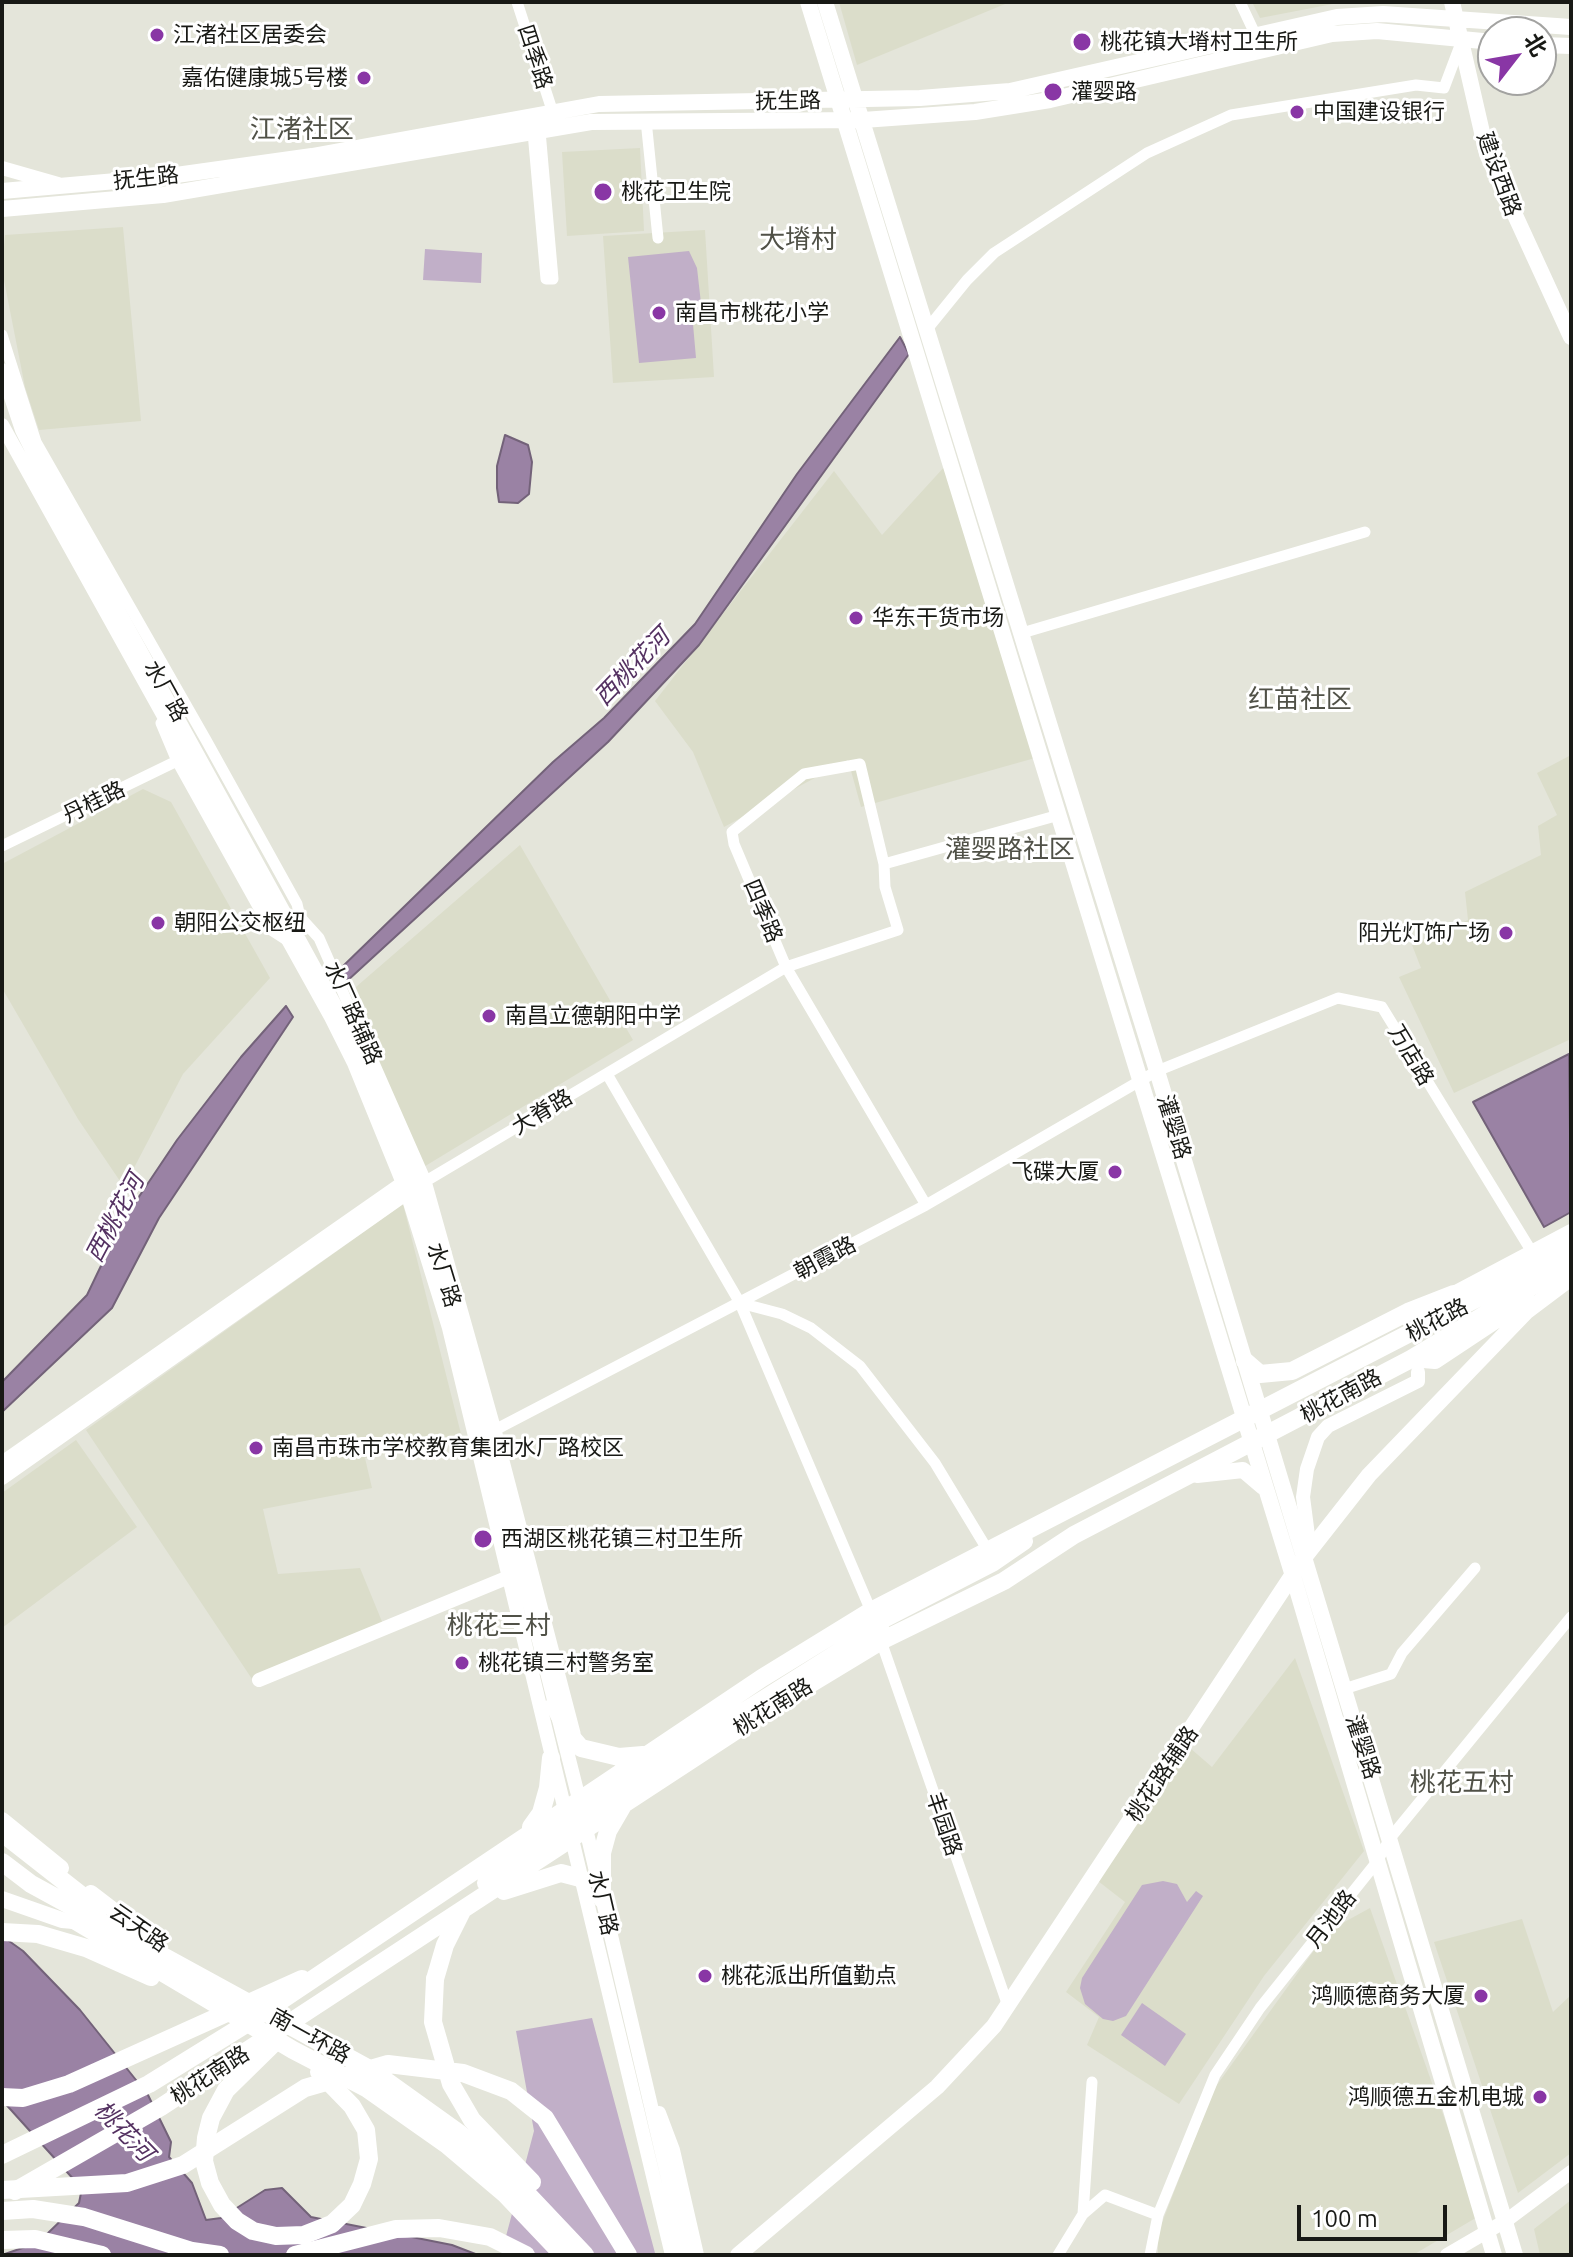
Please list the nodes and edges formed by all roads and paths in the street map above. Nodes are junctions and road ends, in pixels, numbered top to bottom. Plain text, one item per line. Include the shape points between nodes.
1 (517, 2) edge
2 (808, 2) edge
3 (825, 2) edge
4 (1240, 2) edge
5 (1470, 2) edge
6 (1453, 10) edge
7 (1472, 20) junction
8 (1571, 27) edge
9 (1256, 36) junction
10 (1466, 41) junction
11 (1477, 41) edge
12 (839, 100) junction
13 (857, 100) junction
14 (553, 113) junction
15 (846, 119) junction
16 (646, 120) junction
17 (863, 120) junction
18 (537, 132) junction
19 (2, 168) edge
20 (66, 185) junction
21 (2, 191) edge
22 (34, 206) junction
23 (2, 209) edge
24 (2, 219) edge
25 (658, 238) dead end
26 (1571, 322) edge
27 (928, 328) junction
28 (2, 335) edge
29 (1571, 337) edge
30 (2, 370) edge
31 (2, 425) edge
32 (2, 432) edge
33 (1365, 532) dead end
34 (113, 629) junction
35 (1022, 633) junction
36 (181, 759) junction
37 (1059, 815) junction
38 (2, 846) edge
39 (884, 864) junction
40 (786, 967) junction
41 (1157, 1071) junction
42 (607, 1074) junction
43 (1140, 1080) junction
44 (413, 1184) junction
45 (926, 1205) junction
46 (1571, 1232) edge
47 (1571, 1250) edge
48 (1536, 1259) junction
49 (1571, 1263) edge
50 (1571, 1276) edge
51 (1454, 1294) junction
52 (740, 1303) junction
53 (1430, 1324) junction
54 (1474, 1336) junction
55 (1485, 1354) junction
56 (1245, 1361) junction
57 (1414, 1366) junction
58 (1252, 1416) junction
59 (486, 1435) junction
60 (1259, 1439) junction
61 (2, 1463) edge
62 (2, 1478) edge
63 (1180, 1479) junction
64 (1267, 1492) junction
65 (1074, 1535) junction
66 (1307, 1555) junction
67 (991, 1560) junction
68 (1475, 1568) dead end
69 (512, 1575) junction
70 (1293, 1576) junction
71 (871, 1611) junction
72 (1571, 1617) edge
73 (881, 1641) junction
74 (259, 1680) dead end
75 (1344, 1689) junction
76 (554, 1705) junction
77 (578, 1745) junction
78 (646, 1755) junction
79 (551, 1758) junction
80 (624, 1803) junction
81 (571, 1804) junction
82 (2, 1820) edge
83 (2, 1833) edge
84 (527, 1833) junction
85 (578, 1834) junction
86 (1391, 1837) junction
87 (2, 1853) edge
88 (2, 1862) edge
89 (1376, 1863) junction
90 (2, 1878) edge
91 (580, 1878) junction
92 (2, 1899) edge
93 (602, 1899) junction
94 (475, 1902) junction
95 (93, 1923) junction
96 (2, 1932) edge
97 (139, 1933) junction
98 (205, 1997) junction
99 (1008, 2006) junction
100 (263, 2013) junction
101 (302, 2016) junction
102 (246, 2024) junction
103 (283, 2028) junction
104 (266, 2038) junction
105 (293, 2050) junction
106 (1092, 2082) dead end
107 (648, 2094) junction
108 (2, 2097) edge
109 (3, 2154) edge
110 (1571, 2172) edge
111 (2, 2190) edge
112 (2, 2198) edge
113 (2, 2211) edge
114 (1083, 2214) junction
115 (1158, 2215) junction
116 (1507, 2220) junction
117 (1489, 2231) junction
118 (2, 2240) edge
119 (102, 2255) edge
120 (220, 2255) edge
121 (295, 2255) edge
122 (526, 2255) edge
123 (563, 2255) edge
124 (585, 2255) edge
125 (599, 2255) edge
126 (628, 2255) edge
127 (672, 2255) edge
128 (686, 2255) edge
129 (697, 2255) edge
130 (738, 2255) edge
131 (1058, 2255) edge
132 (1150, 2255) edge
133 (1447, 2255) edge
134 (1494, 2255) edge
135 (1515, 2255) edge

1 - 14 street, 四季路
2 - 12 main road, 灌婴路
3 - 13 main road, 灌婴路
4 - 9 street
5 - 7 main road, 建设西路
6 - 7 main road, 抚生路
6 - 9 main road, 抚生路 via 1337,17
6 - 10 main road, 建设西路
7 - 8 main road, 抚生路
7 - 10 main road, 建设西路
9 - 13 main road, 抚生路 via 1010,91
10 - 11 main road, 抚生路
10 - 17 main road, 抚生路 via 1377,31 1332,34 1050,100
10 - 26 main road, 建设西路 via 1494,151
10 - 27 street via 1444,88 1416,85 1231,115 1147,153 994,253
10 - 29 main road, 建设西路 via 1487,154
12 - 13 main road, 抚生路
12 - 14 main road, 抚生路 via 599,104
12 - 15 main road, 灌婴路
13 - 17 main road, 灌婴路
14 - 20 main road, 抚生路 via 312,156
15 - 16 main road, 抚生路
15 - 17 main road, 抚生路
15 - 37 main road, 灌婴路
16 - 18 main road, 抚生路 via 591,122
16 - 25 street
17 - 27 main road, 灌婴路
18 - 18 street via 553,279 546,279
18 - 22 main road, 抚生路 via 163,195
19 - 20 street
20 - 21 main road, 抚生路
22 - 23 main road, 抚生路
22 - 24 street
27 - 35 main road, 灌婴路
28 - 44 street, 水厂路辅路 via 36,442 300,917 319,938
30 - 44 street, 水厂路 via 22,430 49,484 364,1058
31 - 34 street, 水厂路
32 - 34 street
33 - 35 street
34 - 36 street, 水厂路
35 - 41 main road, 灌婴路
36 - 38 street, 丹桂路
36 - 44 street, 水厂路 via 289,942
37 - 39 street
37 - 43 main road, 灌婴路
39 - 40 street, 大脊路 via 898,930
39 - 40 street, 四季路 via 860,764 804,774 732,832
40 - 42 street, 大脊路
40 - 45 street, 四季路
41 - 43 street, 朝霞路
41 - 48 street, 万店路 via 1338,998 1382,1007
41 - 56 main road, 灌婴路
42 - 44 street, 大脊路
42 - 52 street
43 - 45 street, 朝霞路
43 - 58 main road, 灌婴路
44 - 59 street, 水厂路 via 459,1323
44 - 61 street, 大脊路
44 - 62 street, 大脊路
44 - 69 street, 水厂路辅路 via 414,1233
45 - 52 street, 朝霞路
46 - 48 main road
47 - 48 main road, 桃花路
48 - 51 main road
48 - 53 main road, 桃花路
49 - 57 main road, 桃花南路
50 - 54 main road
50 - 55 main road, 桃花路辅路
51 - 53 main road
51 - 56 main road via 1292,1371 1260,1374
52 - 59 street, 朝霞路
52 - 67 street via 811,1328 860,1366 935,1463
52 - 71 street
53 - 58 main road, 桃花路
54 - 55 street
54 - 57 main road via 1435,1361
55 - 66 main road, 桃花路辅路 via 1369,1475
56 - 58 main road, 灌婴路
57 - 60 main road, 桃花南路
57 - 66 street via 1418,1381 1328,1426 1318,1437 1303,1497
58 - 60 main road, 灌婴路
58 - 67 main road via 1063,1514
59 - 69 street, 水厂路
59 - 77 street
60 - 63 main road, 桃花南路
60 - 64 main road, 灌婴路
60 - 66 main road, 灌婴路
63 - 64 main road via 1243,1470
63 - 65 main road, 桃花南路
64 - 70 main road, 灌婴路
65 - 67 main road
65 - 73 main road, 桃花南路 via 1004,1581
66 - 70 main road, 桃花路辅路
66 - 75 main road, 灌婴路
67 - 71 main road, 桃花南路
67 - 108 main road via 827,1652 432,1907 302,1979 69,2084 23,2098
67 - 125 main road via 521,1852 475,1893 459,1916 435,1979 433,2022 451,2084 472,2120
68 - 75 street via 1402,1653 1391,1674
69 - 74 street
69 - 76 street, 水厂路
69 - 79 street, 水厂路
70 - 89 main road, 灌婴路
70 - 99 main road, 桃花路辅路
71 - 78 main road, 桃花南路
72 - 86 street, 月池路
73 - 80 main road, 桃花南路
73 - 99 street, 丰园路
75 - 86 main road, 灌婴路
76 - 77 main road
76 - 81 street, 水厂路
77 - 78 main road via 595,1754
78 - 81 main road, 桃花南路
79 - 81 street, 水厂路
79 - 84 main road via 541,1813
80 - 85 main road, 桃花南路
80 - 93 main road via 602,1853
81 - 84 main road, 桃花南路
81 - 85 street, 水厂路
82 - 97 main road, 云天路
83 - 97 main road via 91,1905
84 - 100 main road, 桃花南路
85 - 91 street, 水厂路
85 - 93 street, 水厂路
85 - 94 main road, 桃花南路
86 - 89 street, 月池路
86 - 116 main road, 灌婴路
87 - 95 main road, 云天路
88 - 124 main road, 南一环路 via 31,1884 371,2070 516,2182
89 - 115 street, 月池路 via 1260,2008 1215,2075
89 - 117 main road, 灌婴路
90 - 98 main road, 南一环路
91 - 94 main road via 544,1876
91 - 127 street, 水厂路
92 - 95 main road via 62,1920
93 - 107 street, 水厂路
94 - 101 main road, 桃花南路
95 - 102 main road, 云天路
96 - 98 main road via 38,1934 86,1948
97 - 100 main road, 云天路
98 - 105 main road, 南一环路
99 - 130 main road, 桃花路辅路 via 937,2087
100 - 102 main road, 桃花南路
100 - 103 main road, 云天路
101 - 103 main road, 桃花南路
101 - 105 main road via 226,2090 206,2138 204,2161 222,2205 253,2231 276,2236 304,2235 332,2224 352,2205 369,2159 366,2130 338,2089
102 - 104 main road, 云天路
102 - 109 main road, 桃花南路 via 149,2084
103 - 104 main road, 桃花南路
104 - 112 main road, 桃花南路 via 161,2107
105 - 123 main road, 南一环路 via 366,2088 447,2145 506,2195
106 - 114 street
107 - 128 street, 水厂路
107 - 129 street via 673,2150
110 - 116 street
111 - 126 main road via 127,2183 183,2165 305,2088 388,2064 463,2073 511,2091 545,2118
113 - 120 main road via 33,2209 84,2217
114 - 115 street via 1105,2195
114 - 131 street
115 - 132 street, 月池路
116 - 117 street
116 - 135 main road, 灌婴路
117 - 133 street
117 - 134 main road, 灌婴路
118 - 119 main road via 35,2239
121 - 122 main road via 396,2229 439,2228 490,2237

